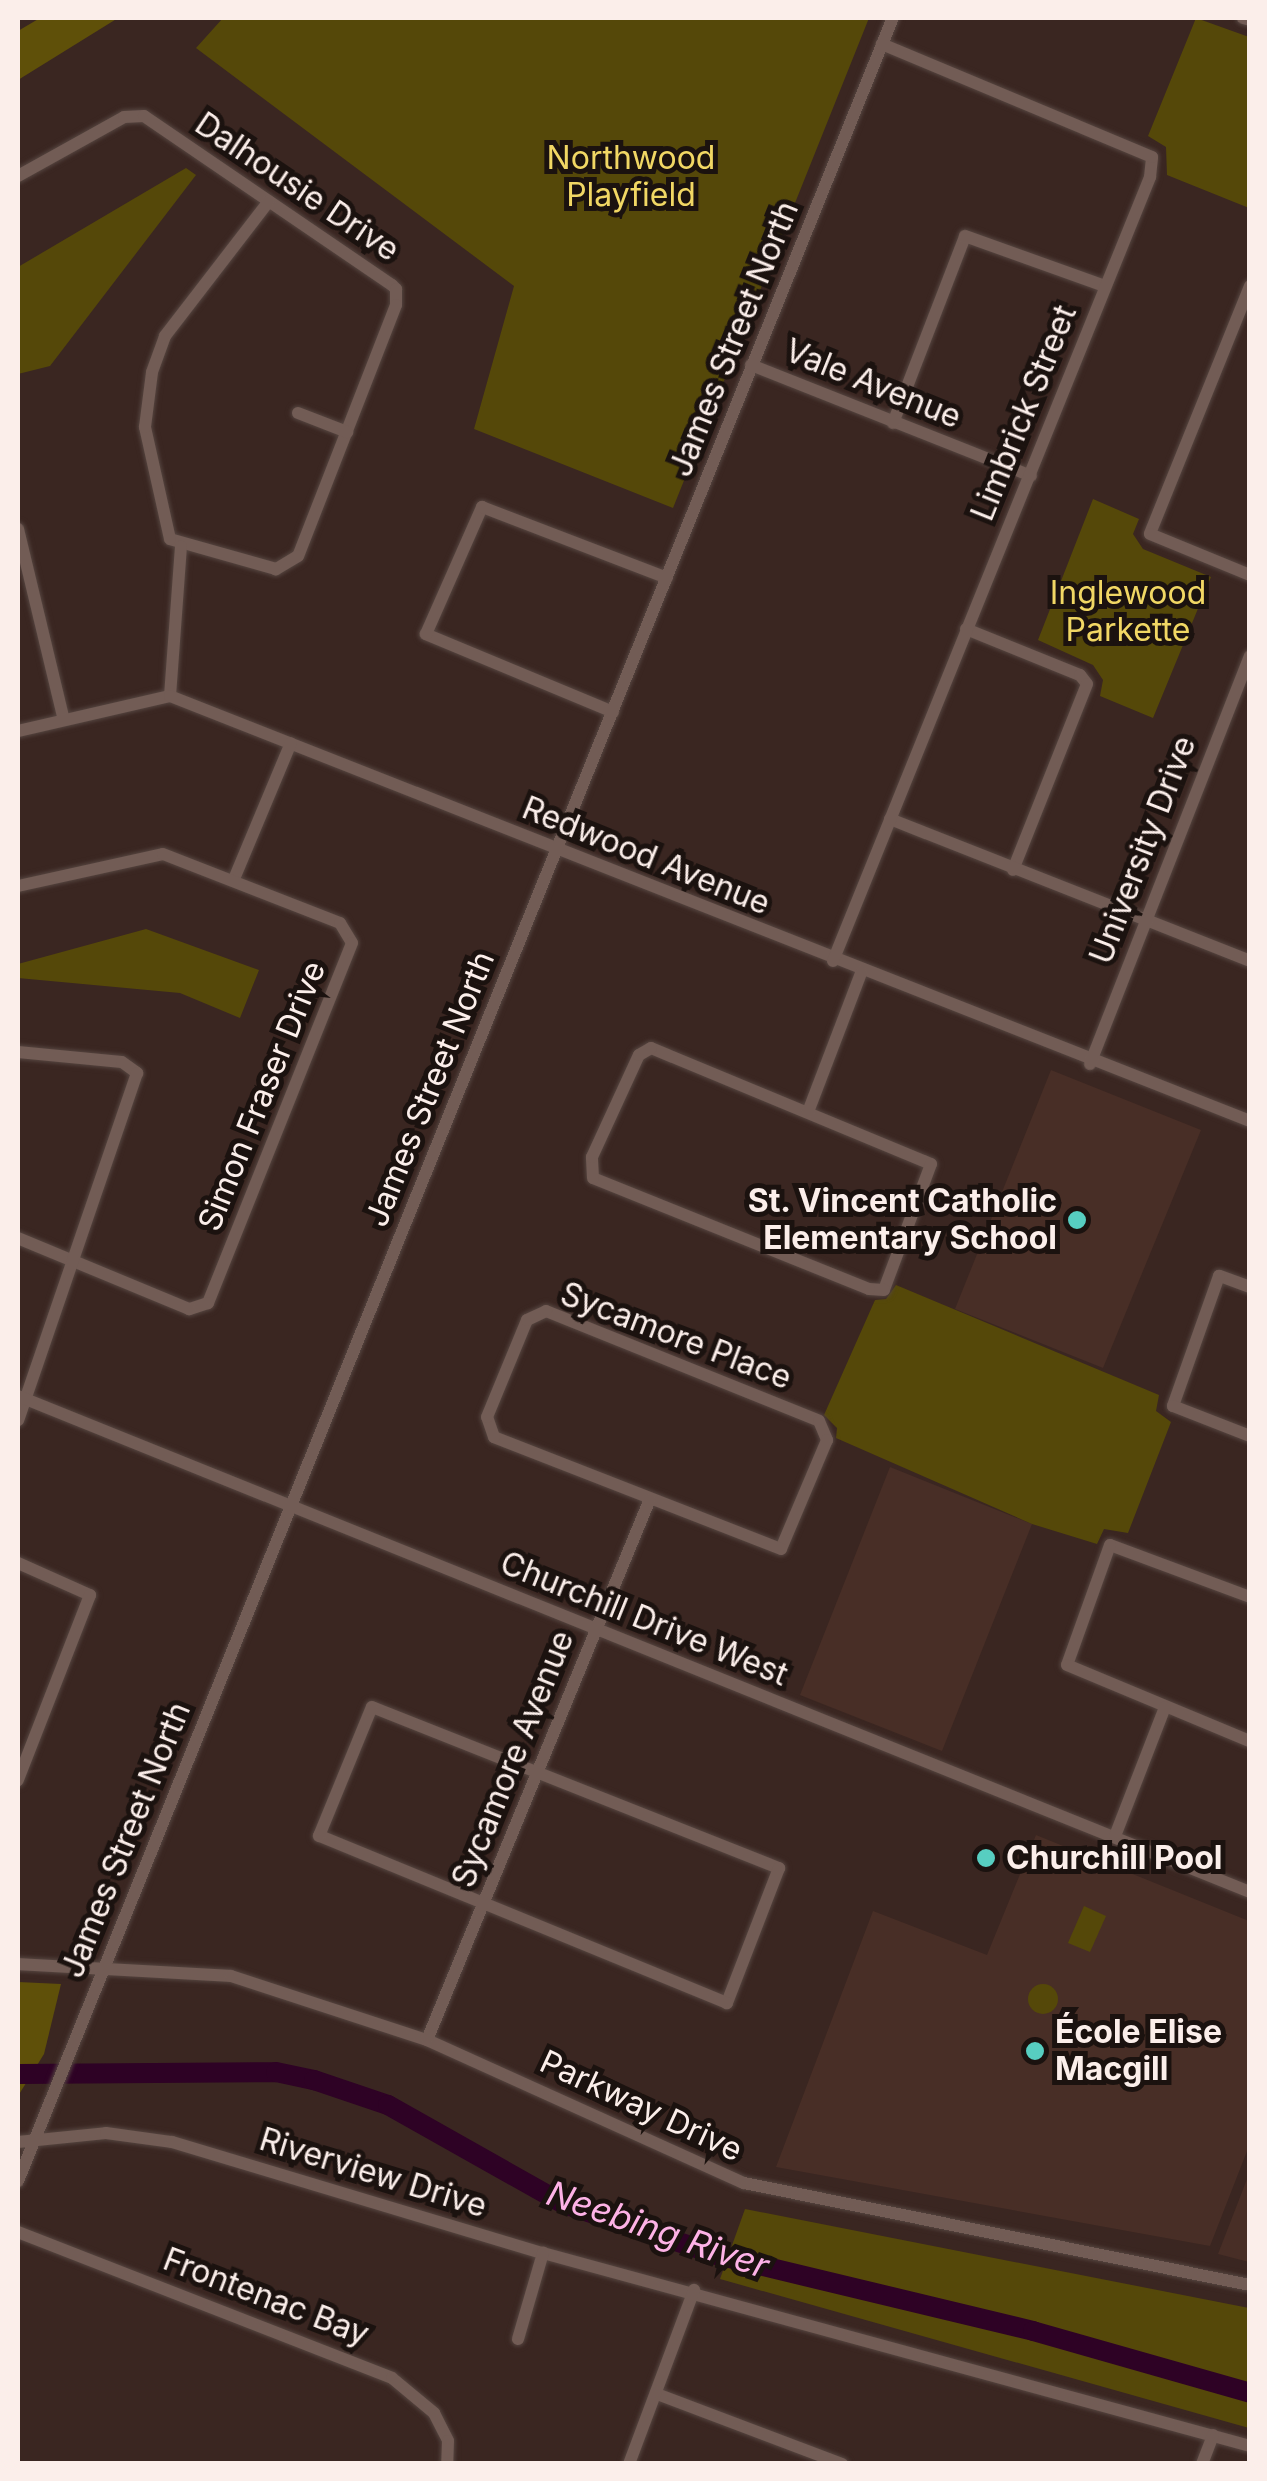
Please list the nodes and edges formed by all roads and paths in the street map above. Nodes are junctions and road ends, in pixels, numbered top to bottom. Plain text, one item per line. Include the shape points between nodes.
1 (892, 18) edge
2 (882, 44) junction
3 (18, 176) edge
4 (269, 202) junction
5 (1104, 286) junction
6 (1250, 286) edge
7 (751, 365) junction
8 (298, 414) dead end
9 (893, 422) junction
10 (347, 432) junction
11 (1031, 476) junction
12 (18, 529) edge
13 (181, 546) junction
14 (1250, 574) edge
15 (667, 578) junction
16 (966, 629) junction
17 (1250, 656) edge
18 (170, 696) junction
19 (612, 712) junction
20 (64, 720) junction
21 (18, 731) edge
22 (290, 743) junction
23 (890, 819) junction
24 (558, 850) junction
25 (1013, 870) junction
26 (234, 879) junction
27 (18, 886) edge
28 (1143, 922) junction
29 (833, 961) junction
30 (1250, 961) edge
31 (861, 973) junction
32 (18, 1052) edge
33 (1090, 1064) junction
34 (808, 1112) junction
35 (1250, 1121) edge
36 (18, 1238) edge
37 (68, 1259) junction
38 (1250, 1287) edge
39 (22, 1398) edge
40 (18, 1420) edge
41 (1250, 1436) edge
42 (650, 1499) junction
43 (289, 1506) junction
44 (18, 1563) edge
45 (1250, 1597) edge
46 (596, 1630) junction
47 (1165, 1707) junction
48 (1250, 1741) edge
49 (542, 1770) junction
50 (18, 1780) edge
51 (1116, 1836) junction
52 (1250, 1892) edge
53 (484, 1902) junction
54 (18, 1964) edge
55 (104, 1970) junction
56 (426, 2040) junction
57 (18, 2142) edge
58 (34, 2143) junction
59 (18, 2182) edge
60 (18, 2232) edge
61 (543, 2253) junction
62 (1250, 2285) edge
63 (694, 2290) junction
64 (518, 2339) dead end
65 (657, 2394) junction
66 (1213, 2435) junction
67 (1250, 2446) edge
68 (448, 2464) edge
69 (629, 2464) edge
70 (842, 2464) edge
71 (1202, 2464) edge

1 - 2 street, James Street North
2 - 5 street, Limbrick Street via 1152,157 1150,177
2 - 7 street, James Street North
3 - 4 street, Dalhousie Drive via 137,114
4 - 10 street, Dalhousie Drive via 398,294
4 - 13 street via 176,320 152,372 146,445 167,533
5 - 9 street via 965,236
5 - 11 street, Limbrick Street
6 - 14 street via 1150,534
7 - 9 street, Vale Avenue
7 - 15 street, James Street North
8 - 10 street
9 - 11 street, Vale Avenue
10 - 13 street, Dalhousie Drive via 288,567
11 - 16 street, Limbrick Street
12 - 20 street
13 - 18 street
15 - 19 street, James Street North
15 - 19 street via 482,507 426,634
16 - 23 street, Limbrick Street
16 - 25 street via 1080,675 1087,684
17 - 28 street, University Drive
18 - 20 street
18 - 22 street, Redwood Avenue
19 - 24 street, James Street North
20 - 21 street
22 - 24 street, Redwood Avenue
22 - 26 street
23 - 25 street
23 - 29 street, Limbrick Street
24 - 29 street, Redwood Avenue
24 - 43 street, James Street North
25 - 28 street
26 - 27 street, Simon Fraser Drive via 152,853
26 - 37 street, Simon Fraser Drive via 340,923 352,943 210,1297 189,1310
28 - 30 street
28 - 33 street, University Drive
29 - 31 street, Redwood Avenue
31 - 33 street, Redwood Avenue
31 - 34 street
32 - 37 street via 122,1062 137,1073
33 - 35 street, Redwood Avenue
34 - 34 street via 644,1050 591,1172 884,1290 932,1164
36 - 37 street, Simon Fraser Drive
37 - 39 street
38 - 41 street via 1220,1276 1173,1406
39 - 40 street
39 - 43 street, Churchill Drive West
42 - 42 street, Sycamore Place via 782,1549 826,1429 582,1325 536,1312 527,1320 487,1428
42 - 46 street, Sycamore Avenue
43 - 46 street, Churchill Drive West
43 - 55 street, James Street North
44 - 50 street via 90,1595
45 - 47 street via 1110,1544 1067,1665
46 - 49 street, Sycamore Avenue
46 - 51 street, Churchill Drive West
47 - 48 street
47 - 51 street
49 - 53 street, Sycamore Avenue
49 - 53 street via 372,1706 319,1836
49 - 53 street via 779,1868 727,2003
51 - 52 street, Churchill Drive West
53 - 56 street, Sycamore Avenue
54 - 55 street, Parkway Drive
55 - 56 street, Parkway Drive via 232,1976
55 - 58 street, James Street North
56 - 62 street, Parkway Drive via 772,2192
57 - 58 street, Riverview Drive
58 - 59 street, James Street North
58 - 61 street, Riverview Drive via 106,2133 172,2142
60 - 68 street, Frontenac Bay via 392,2378 434,2413 448,2441
61 - 63 street, Riverview Drive
61 - 64 street
63 - 65 street
63 - 66 street, Riverview Drive
65 - 69 street
65 - 70 street
66 - 67 street, Riverview Drive
66 - 71 street

